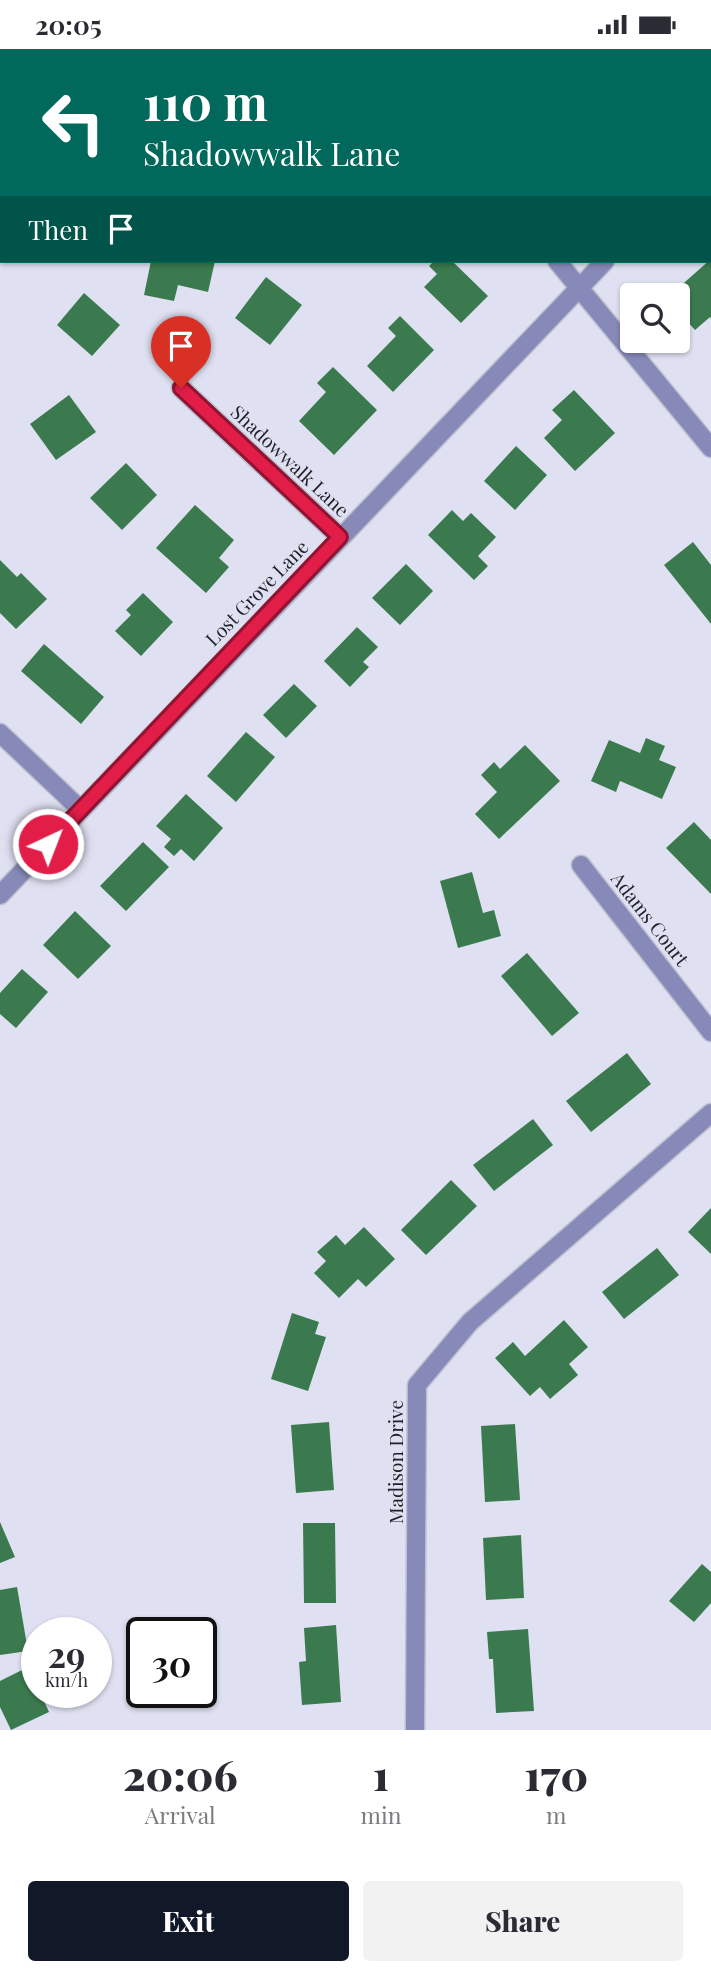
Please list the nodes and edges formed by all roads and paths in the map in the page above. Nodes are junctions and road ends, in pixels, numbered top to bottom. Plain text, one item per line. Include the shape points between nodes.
1 (559, 263) edge
2 (603, 263) edge
3 (579, 288) junction
4 (181, 388) dead end
5 (711, 448) edge
6 (340, 537) junction
7 (0, 733) edge
8 (80, 809) junction
9 (581, 865) dead end
10 (0, 895) edge
11 (711, 1032) edge
12 (711, 1113) edge
13 (415, 1730) edge

1 - 3 street
2 - 3 street, Lost Grove Lane
3 - 5 street
3 - 6 street, Lost Grove Lane
4 - 6 street, Shadowwalk Lane
6 - 8 street, Lost Grove Lane
7 - 8 street
8 - 10 street, Lost Grove Lane
9 - 11 street, Adams Court
12 - 13 street, Madison Drive via 470,1322 417,1385

